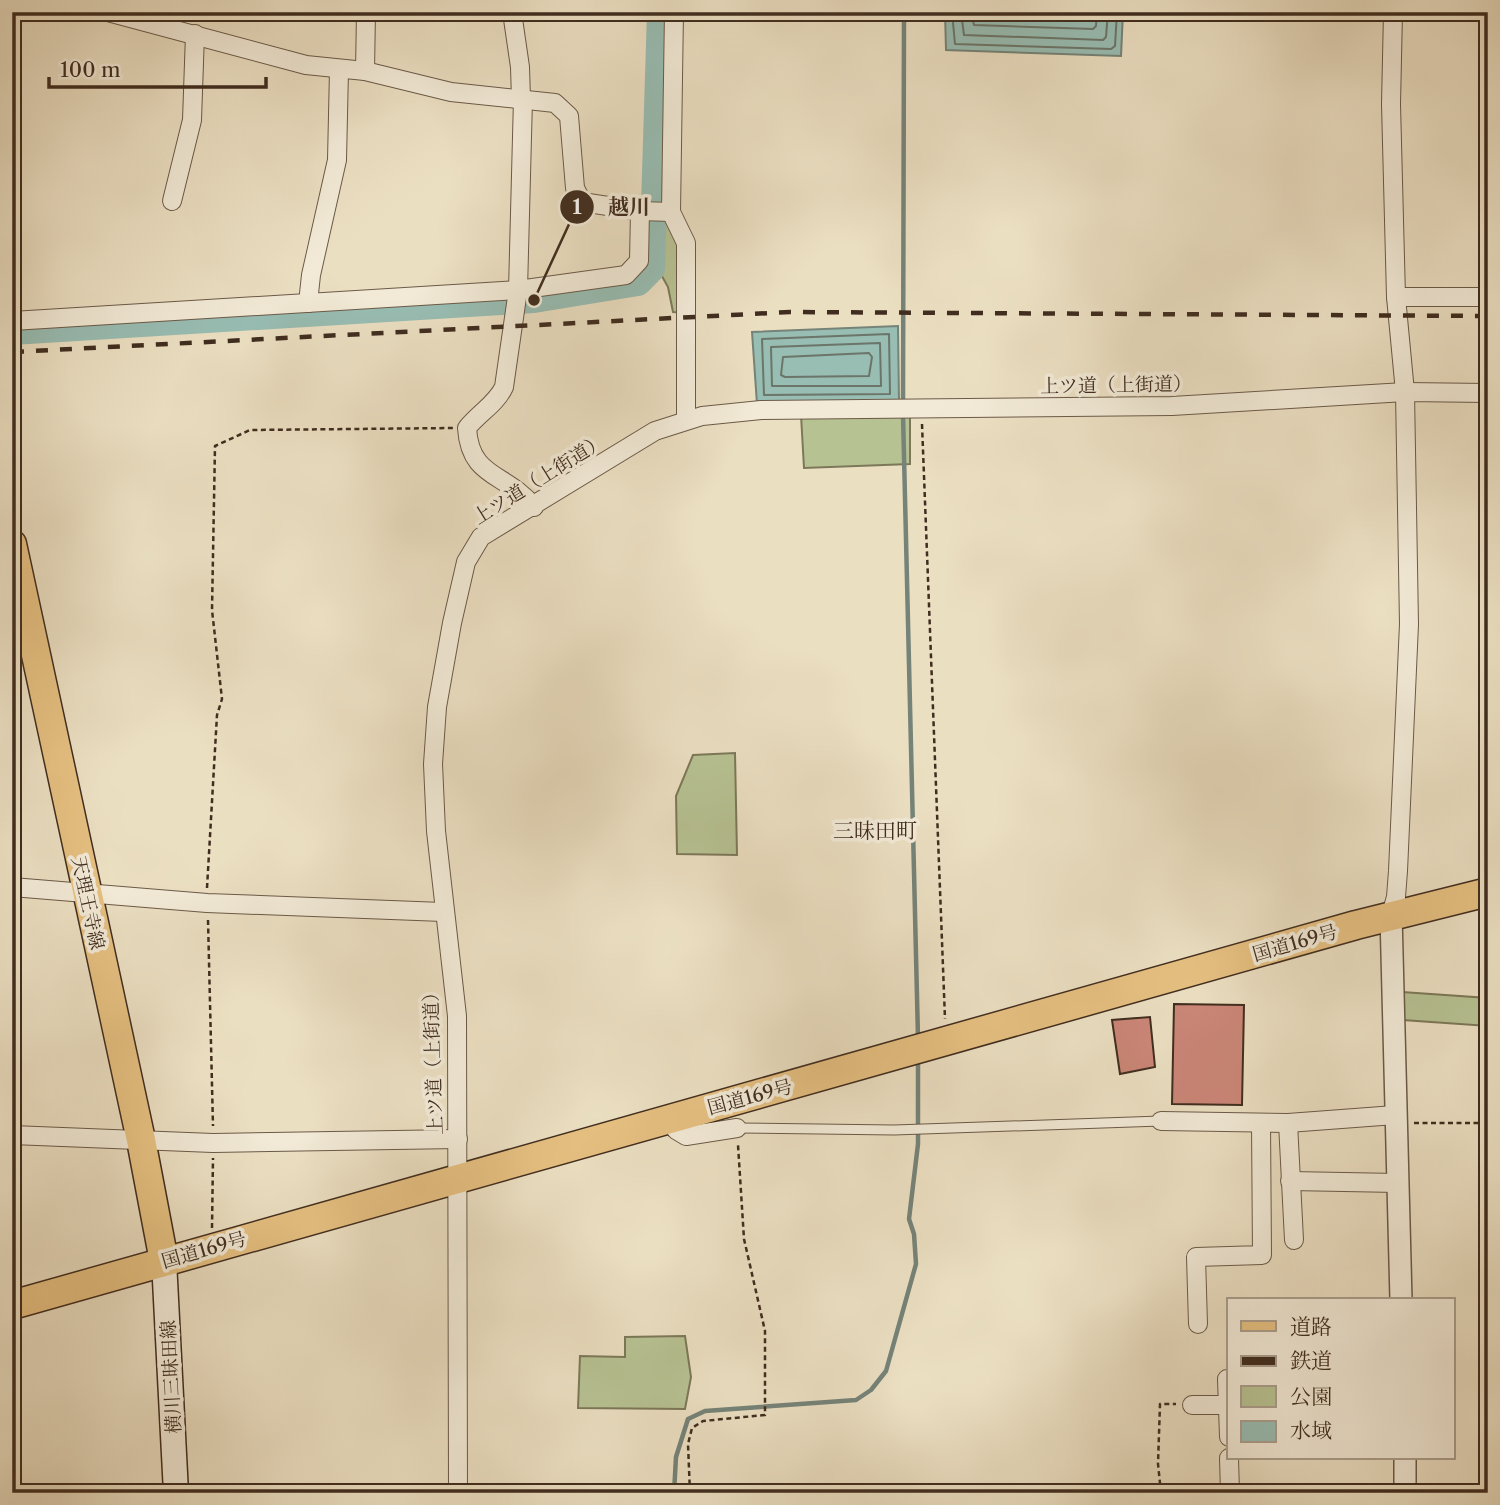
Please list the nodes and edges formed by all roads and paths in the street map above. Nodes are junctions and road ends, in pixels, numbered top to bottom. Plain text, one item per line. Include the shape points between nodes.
1 (108, 12) edge
2 (366, 12) edge
3 (512, 12) edge
4 (674, 12) edge
5 (1392, 12) edge
6 (195, 34) junction
7 (339, 70) junction
8 (365, 71) junction
9 (522, 99) junction
10 (172, 201) dead end
11 (640, 211) junction
12 (671, 212) junction
13 (518, 290) junction
14 (1396, 297) junction
15 (1488, 297) edge
16 (308, 303) junction
17 (12, 321) edge
18 (1405, 392) junction
19 (1488, 393) edge
20 (921, 408) junction
21 (686, 419) junction
22 (467, 428) junction
23 (534, 507) junction
24 (12, 544) edge
25 (12, 887) edge
26 (86, 891) junction
27 (1488, 892) edge
28 (207, 903) junction
29 (443, 912) junction
30 (1391, 915) junction
31 (946, 1044) junction
32 (1395, 1118) junction
33 (673, 1119) junction
34 (1161, 1121) joint
35 (1261, 1123) junction
36 (1488, 1123) edge
37 (1288, 1124) junction
38 (737, 1128) junction
39 (12, 1135) edge
40 (458, 1139) junction
41 (141, 1140) junction
42 (214, 1143) junction
43 (458, 1180) junction
44 (1290, 1181) junction
45 (1398, 1183) junction
46 (1294, 1240) dead end
47 (214, 1247) junction
48 (164, 1261) junction
49 (1401, 1298) edge
50 (12, 1306) edge
51 (1198, 1324) dead end
52 (1160, 1404) dead end
53 (1192, 1405) dead end
54 (1227, 1405) edge
55 (1229, 1460) edge
56 (1405, 1460) edge
57 (176, 1493) edge
58 (458, 1493) edge
59 (690, 1493) edge
60 (1161, 1493) edge
61 (1230, 1493) edge
62 (1405, 1493) edge

1 - 6 street
2 - 8 street
3 - 9 street
4 - 12 street
5 - 14 street
6 - 7 street via 263,55
6 - 10 street via 192,120
7 - 8 street
7 - 16 street via 337,160
8 - 9 street via 451,92
9 - 11 street via 555,103 569,116 575,188 582,202
9 - 13 street
11 - 12 street
11 - 13 street via 639,261 626,275
12 - 21 street via 686,243
13 - 16 street
13 - 22 street via 504,387 498,400 480,411
14 - 15 street
14 - 18 street
16 - 17 street
18 - 19 street, 上ツ道（上街道）
18 - 20 street, 上ツ道（上街道） via 1172,406
18 - 30 street via 1409,624 1397,884
20 - 21 street, 上ツ道（上街道） via 761,410
20 - 31 path
21 - 23 street, 上ツ道（上街道） via 656,431
22 - 23 street via 473,459 521,491
22 - 28 path via 250,430 215,446 212,610 222,699 210,810
23 - 29 street, 上ツ道（上街道） via 481,537 466,562 452,622 436,707 433,764
24 - 26 main road, 天理王寺線
25 - 26 street
26 - 28 street
26 - 41 main road, 天理王寺線
27 - 30 main road, 国道169号
28 - 29 street
28 - 42 path
29 - 40 street, 上ツ道（上街道） via 457,1016
30 - 31 main road, 国道169号
30 - 32 street
31 - 33 main road, 国道169号
32 - 36 path
32 - 37 street
32 - 45 street
33 - 38 street via 676,1130 686,1136
33 - 43 main road, 国道169号
34 - 35 street
34 - 38 lane via 894,1130
35 - 37 street
35 - 51 street via 1262,1255 1196,1257
37 - 44 street
38 - 59 path via 744,1239 765,1331 765,1415 703,1421 692,1428 688,1444
39 - 41 street
40 - 42 street
40 - 43 street, 上ツ道（上街道）
41 - 42 street
41 - 48 main road, 天理王寺線
42 - 47 path
43 - 47 main road, 国道169号
43 - 58 street, 上ツ道（上街道）
44 - 45 street
44 - 46 street
45 - 49 street
47 - 48 main road, 国道169号
48 - 50 main road, 国道169号
48 - 57 main road, 横川三昧田線
52 - 60 path
53 - 54 street
55 - 61 street
56 - 62 street

